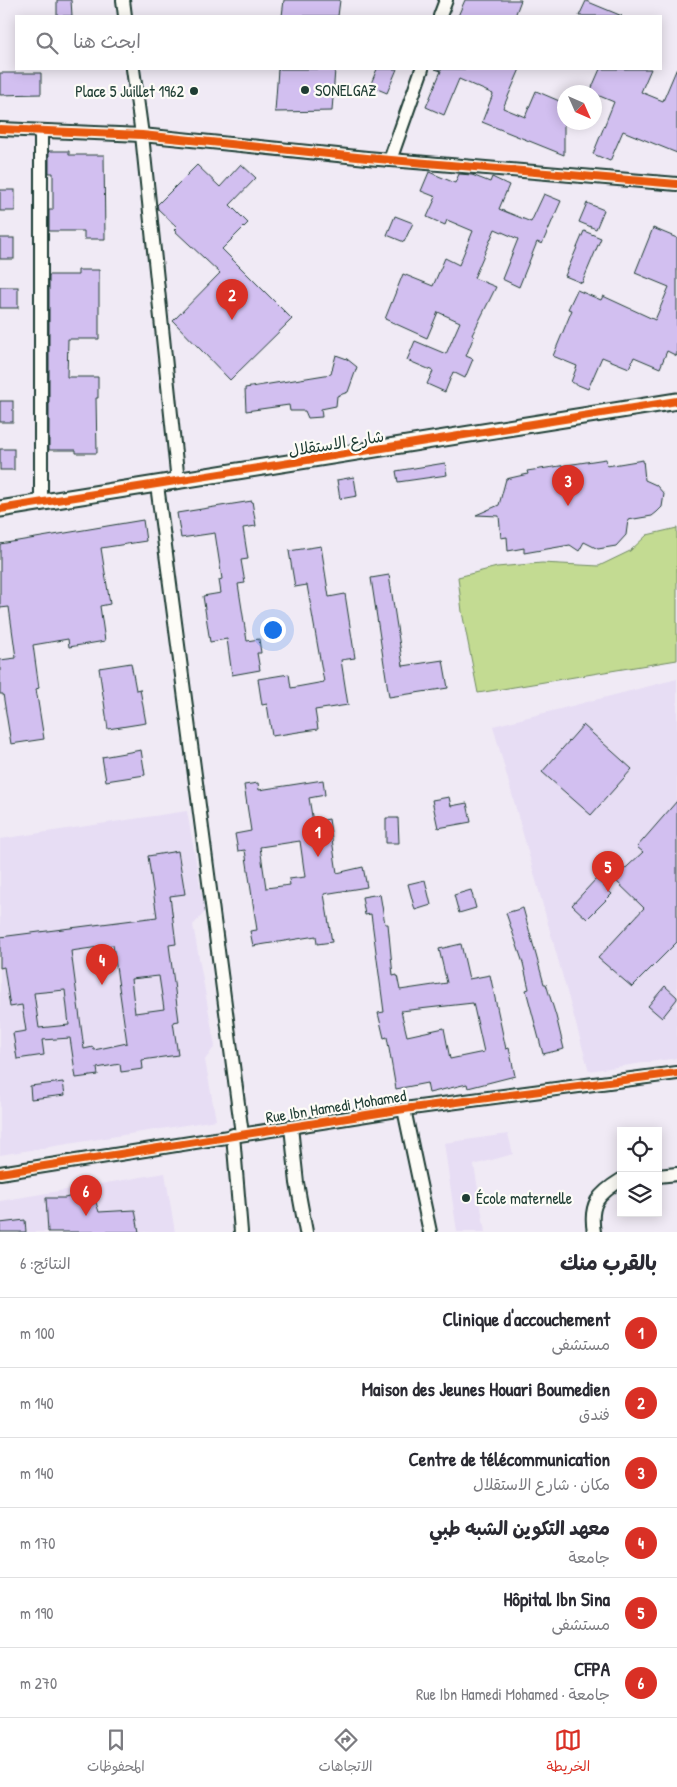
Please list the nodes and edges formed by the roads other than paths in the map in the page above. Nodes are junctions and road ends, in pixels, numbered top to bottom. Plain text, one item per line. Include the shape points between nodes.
1 (123, 0) edge
2 (446, 0) edge
3 (125, 15) edge
4 (440, 15) edge
5 (133, 70) edge
6 (422, 70) edge
7 (0, 129) edge
8 (42, 131) junction
9 (142, 135) junction
10 (390, 160) junction
11 (677, 184) edge
12 (677, 401) edge
13 (178, 482) junction
14 (157, 485) junction
15 (42, 503) junction
16 (0, 509) edge
17 (677, 1073) edge
18 (404, 1109) junction
19 (291, 1127) junction
20 (237, 1135) junction
21 (0, 1173) edge
22 (677, 1174) edge
23 (662, 1176) edge
24 (617, 1182) edge
25 (242, 1232) edge
26 (306, 1232) edge
27 (430, 1232) edge
28 (594, 1232) edge

1 - 3 street
2 - 4 street
5 - 9 street
6 - 10 street
7 - 8 street
8 - 9 street
8 - 15 street
9 - 10 street
9 - 13 street
10 - 11 street
12 - 13 street, شارع الاستقلال
13 - 14 street, شارع الاستقلال
14 - 15 street, شارع الاستقلال
14 - 20 street
15 - 16 street, شارع الاستقلال
17 - 18 street, Rue Ibn Hamedi Mohamed
18 - 19 street, Rue Ibn Hamedi Mohamed
18 - 27 street
19 - 20 street, Rue Ibn Hamedi Mohamed
19 - 26 street
20 - 21 street, Rue Ibn Hamedi Mohamed
20 - 25 street
22 - 23 street
24 - 28 street via 598,1197 592,1222

